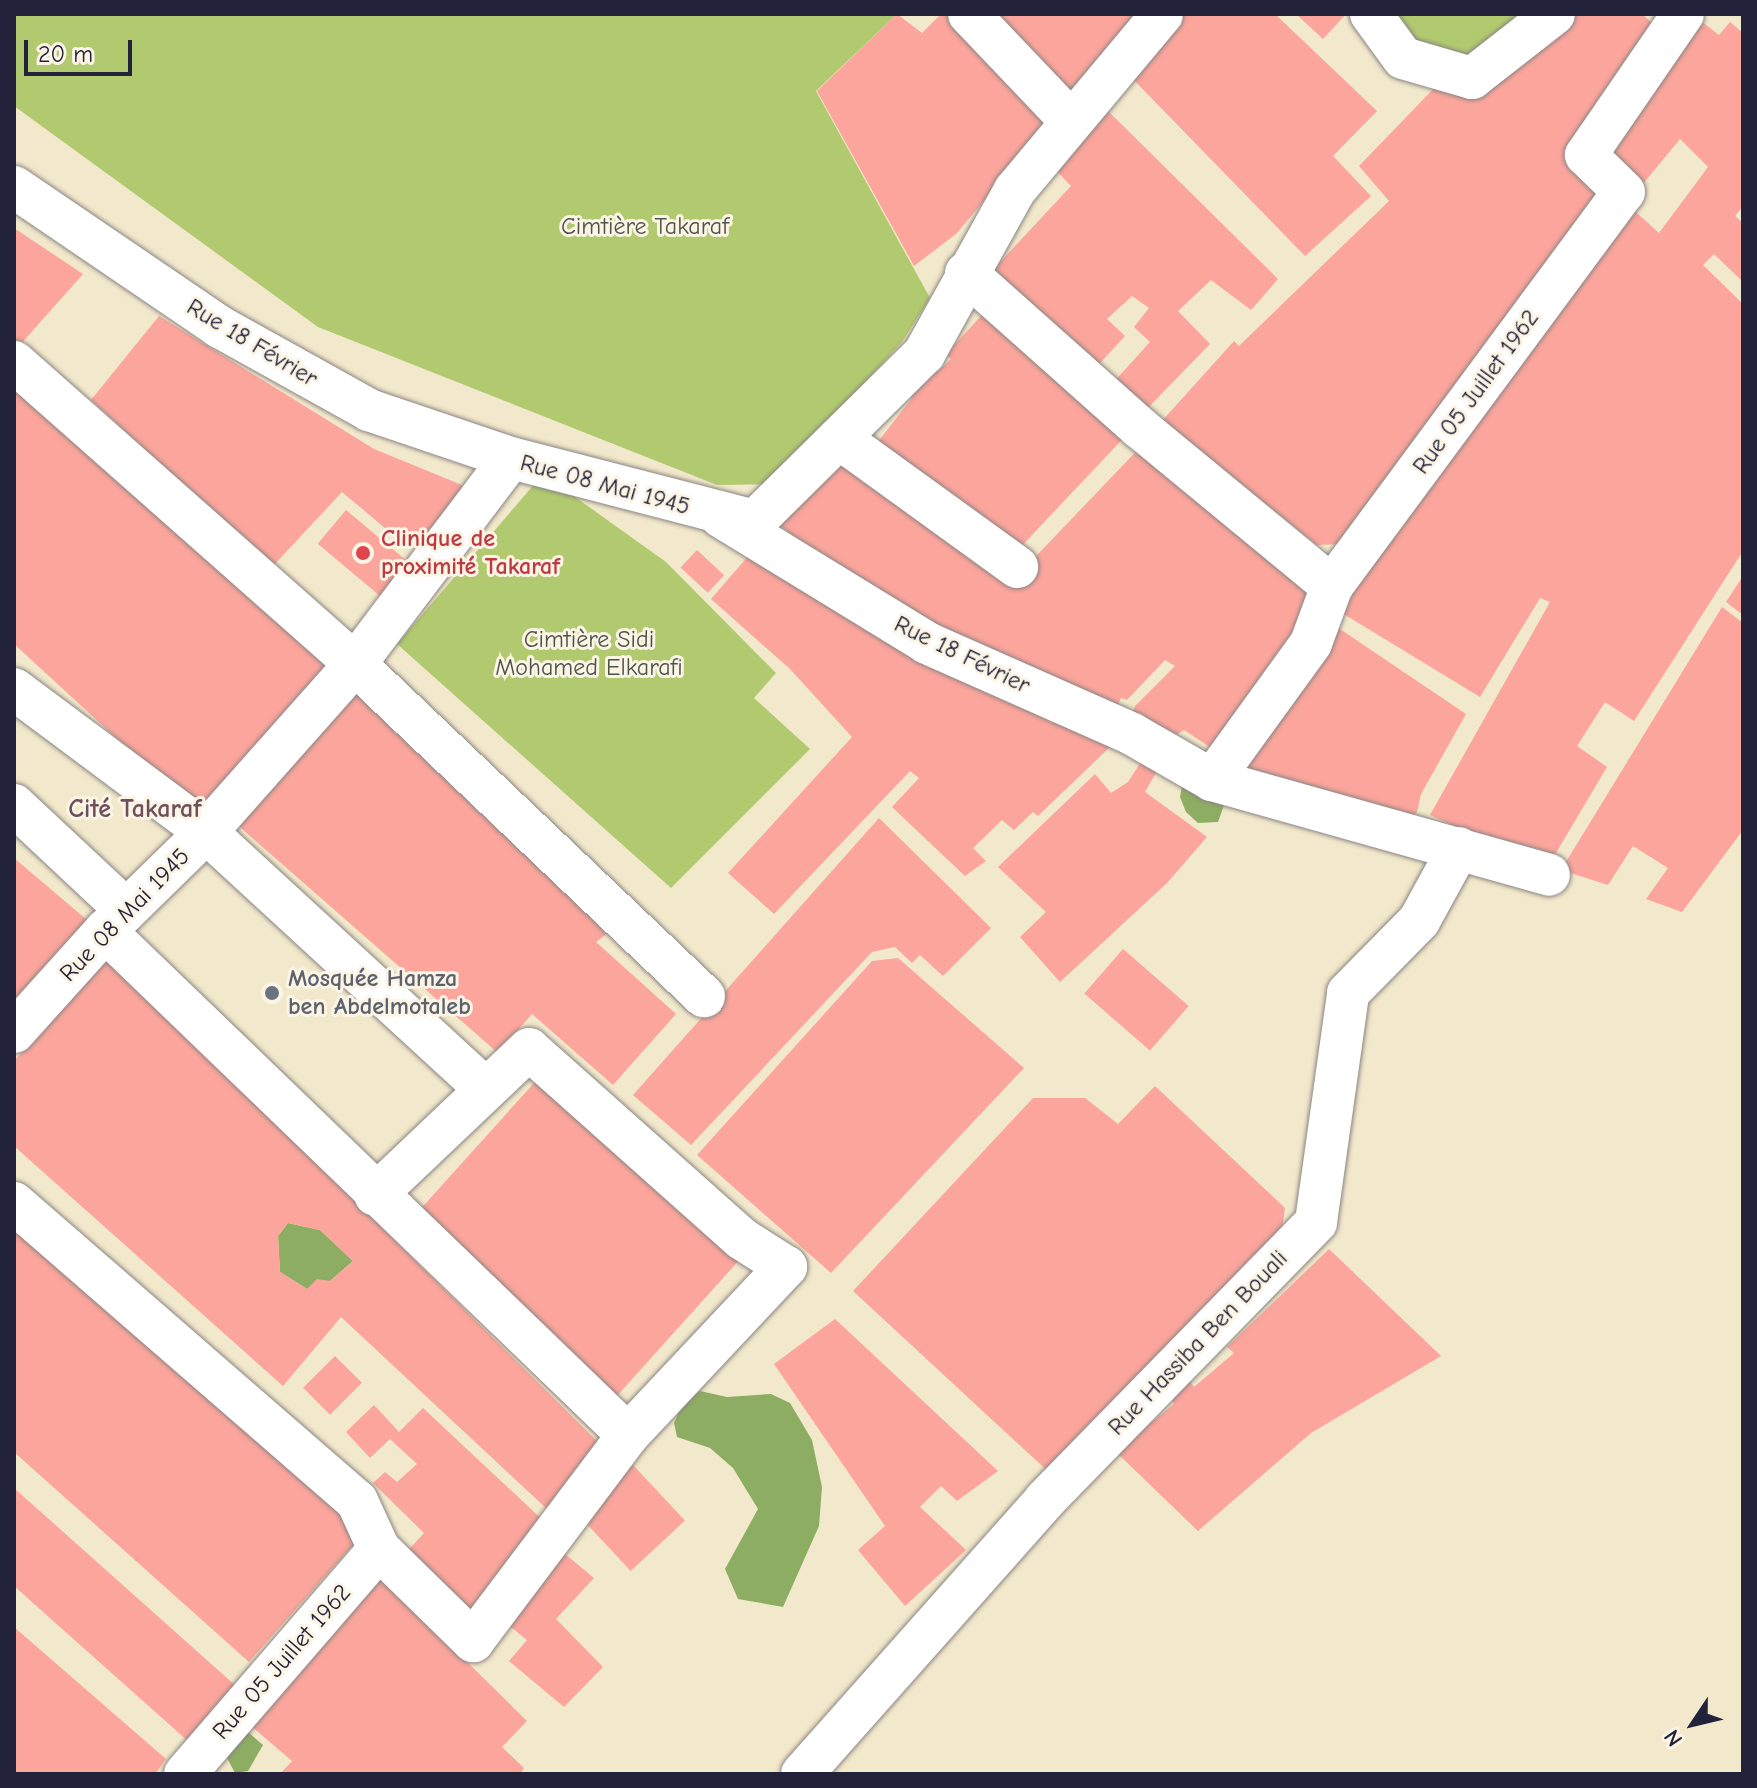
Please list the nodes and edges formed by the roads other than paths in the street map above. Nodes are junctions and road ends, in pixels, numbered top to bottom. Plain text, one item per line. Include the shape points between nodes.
1 (969, 14) edge
2 (1162, 14) edge
3 (1371, 14) edge
4 (1554, 14) edge
5 (1681, 15) edge
6 (1069, 119) junction
7 (14, 187) edge
8 (966, 273) junction
9 (14, 362) edge
10 (839, 438) junction
11 (511, 458) junction
12 (719, 515) junction
13 (1017, 567) dead end
14 (1332, 586) junction
15 (355, 664) junction
16 (14, 689) edge
17 (1212, 780) junction
18 (14, 805) edge
19 (206, 832) junction
20 (1459, 848) junction
21 (1549, 875) dead end
22 (115, 920) junction
23 (704, 996) dead end
24 (14, 1032) edge
25 (484, 1088) junction
26 (375, 1195) junction
27 (14, 1203) edge
28 (628, 1435) junction
29 (379, 1549) junction
30 (185, 1774) edge
31 (802, 1774) edge

1 - 6 street
2 - 6 street, Rue 08 Mai 1945
3 - 4 street via 1403,58 1472,78
5 - 14 street, Rue 05 Juillet 1962 via 1586,155 1624,192
6 - 8 street, Rue 08 Mai 1945 via 1015,190
7 - 11 street, Rue 18 Février via 220,327 369,410
8 - 10 street, Rue 08 Mai 1945 via 924,354
8 - 14 street via 1140,428
9 - 15 street
10 - 12 street, Rue 08 Mai 1945 via 755,521
10 - 13 street
11 - 12 street, Rue 08 Mai 1945
11 - 15 street, Rue 08 Mai 1945
12 - 17 street, Rue 18 Février via 927,643 1132,734
14 - 17 street, Rue 05 Juillet 1962 via 1311,643
15 - 19 street, Rue 08 Mai 1945
15 - 23 street
16 - 19 street
17 - 20 street, Rue 18 Février
18 - 22 street
19 - 22 street, Rue 08 Mai 1945
19 - 25 street
20 - 21 street, Rue 18 Février
20 - 31 street, Rue Hassiba Ben Bouali via 1419,921 1348,993 1316,1222 1045,1500
22 - 24 street, Rue 08 Mai 1945
22 - 26 street
25 - 26 street
25 - 28 street via 529,1049 742,1239 786,1267
26 - 28 street
27 - 29 street via 357,1501
28 - 29 street via 473,1641
29 - 30 street, Rue 05 Juillet 1962

